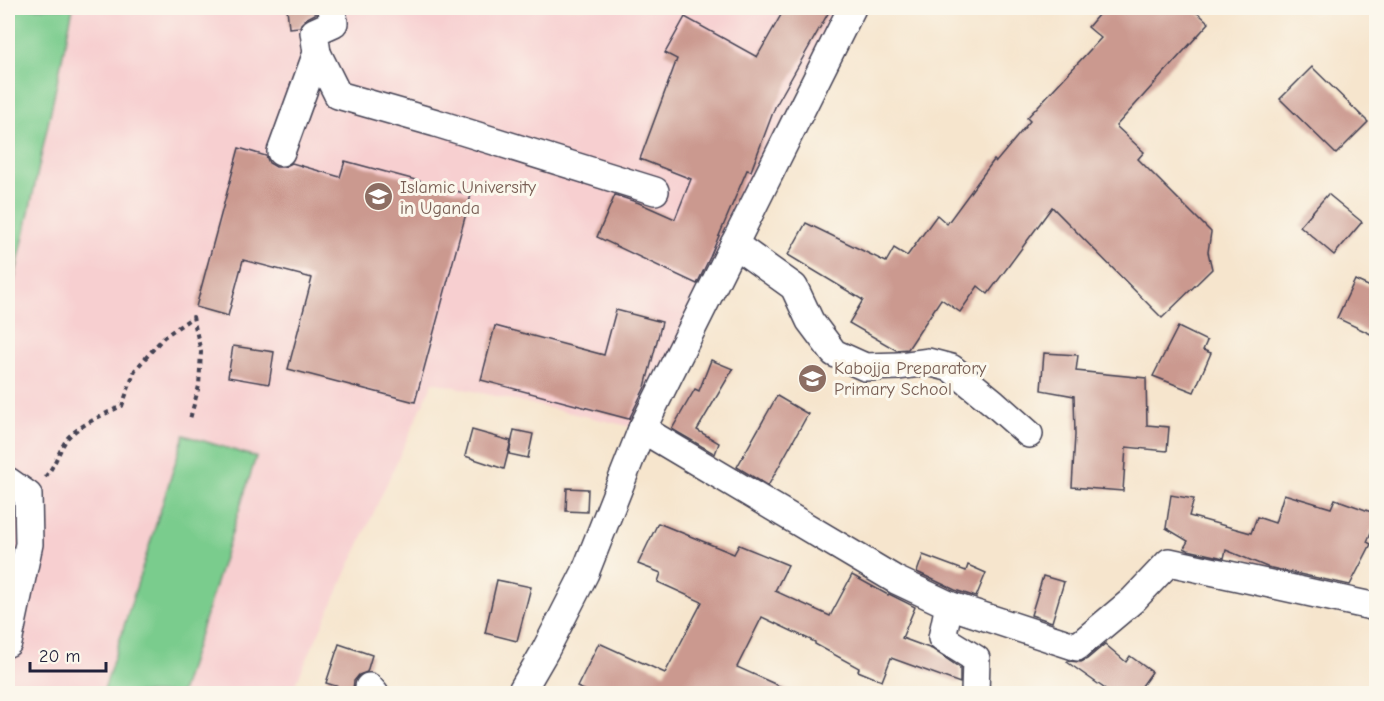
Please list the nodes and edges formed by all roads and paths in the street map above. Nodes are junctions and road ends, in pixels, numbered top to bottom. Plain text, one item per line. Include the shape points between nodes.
1 (332, 8) edge
2 (852, 8) edge
3 (316, 53) junction
4 (303, 92) junction
5 (338, 95) junction
6 (281, 152) dead end
7 (655, 191) dead end
8 (734, 244) junction
9 (190, 419) dead end
10 (642, 429) junction
11 (1029, 434) dead end
12 (18, 488) edge
13 (949, 606) junction
14 (1377, 607) edge
15 (8, 643) edge
16 (520, 693) edge
17 (975, 693) edge

1 - 3 street via 334,23 314,32
2 - 8 street
3 - 4 street
3 - 5 street
4 - 5 street
4 - 6 street
5 - 7 street
8 - 10 street
8 - 11 street via 794,287 810,321 834,352 865,367 928,362 951,368
9 - 12 path via 199,386 201,352 193,316 164,337 135,370 122,406 95,418 67,438 52,470
10 - 13 street via 896,580
10 - 16 street via 585,573
12 - 15 street via 28,544
13 - 14 street via 1077,647 1133,600 1168,562
13 - 17 street via 942,638 976,660

